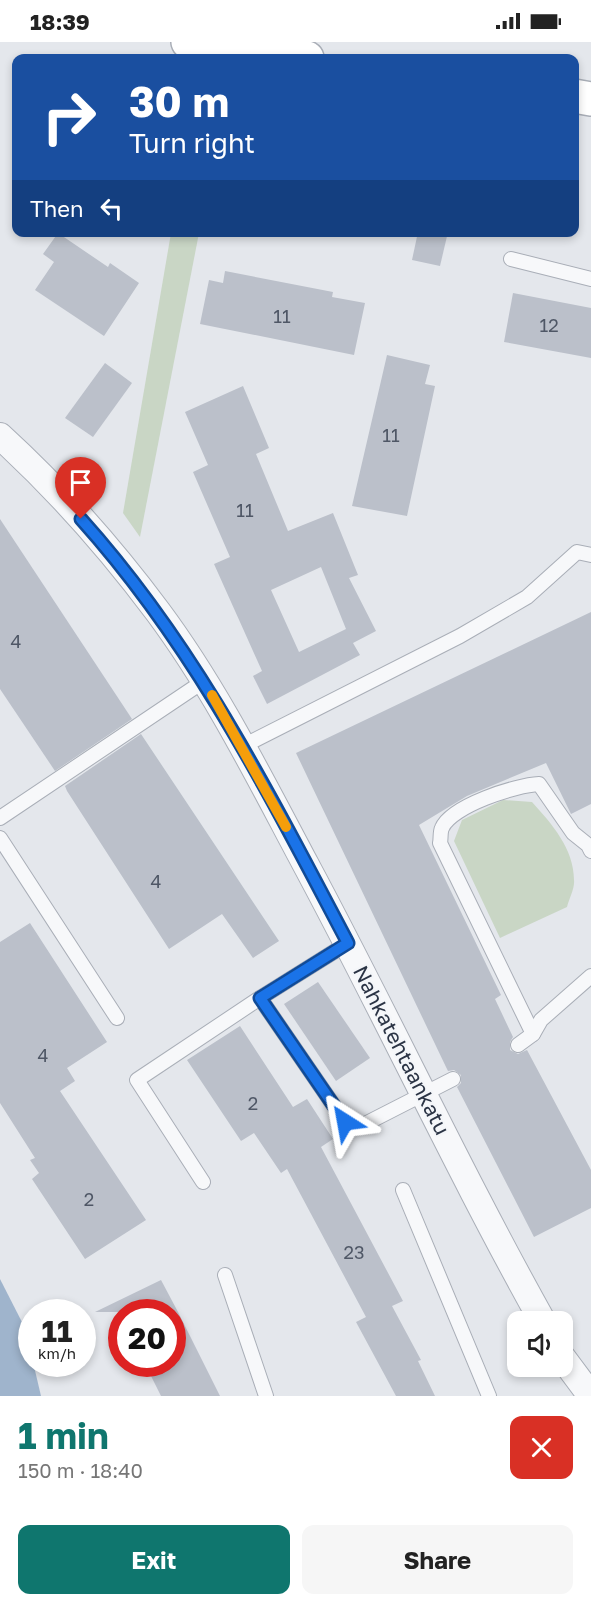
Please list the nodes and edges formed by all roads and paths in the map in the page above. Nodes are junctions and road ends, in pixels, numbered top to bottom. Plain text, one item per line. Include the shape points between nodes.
1 (188, 42) edge
2 (277, 54) edge
3 (511, 259) dead end
4 (591, 279) edge
5 (0, 436) edge
6 (591, 555) edge
7 (204, 681) junction
8 (243, 746) junction
9 (0, 818) edge
10 (0, 838) edge
11 (591, 851) edge
12 (348, 943) junction
13 (591, 976) edge
14 (260, 998) junction
15 (117, 1018) dead end
16 (533, 1034) junction
17 (518, 1045) dead end
18 (453, 1079) dead end
19 (425, 1094) junction
20 (202, 1182) dead end
21 (403, 1190) dead end
22 (225, 1275) dead end
23 (537, 1311) edge
24 (573, 1371) edge
25 (589, 1392) edge
26 (266, 1396) edge
27 (489, 1396) edge

1 - 2 street
3 - 4 lane
5 - 7 street, Nahkatehtaankatu via 38,471 109,550 159,613
6 - 8 lane via 577,552 527,597 460,636
7 - 8 street, Nahkatehtaankatu
7 - 9 lane
8 - 12 street, Nahkatehtaankatu
10 - 15 lane
11 - 16 lane via 573,833 539,784 503,791 454,815 442,828 440,843
12 - 14 lane
12 - 19 street, Nahkatehtaankatu
13 - 16 lane via 541,1020
14 - 19 lane via 345,1122 361,1126
14 - 20 lane via 137,1080
16 - 17 lane
18 - 19 lane
19 - 23 street, Nahkatehtaankatu
21 - 27 lane
22 - 26 lane
24 - 25 street

